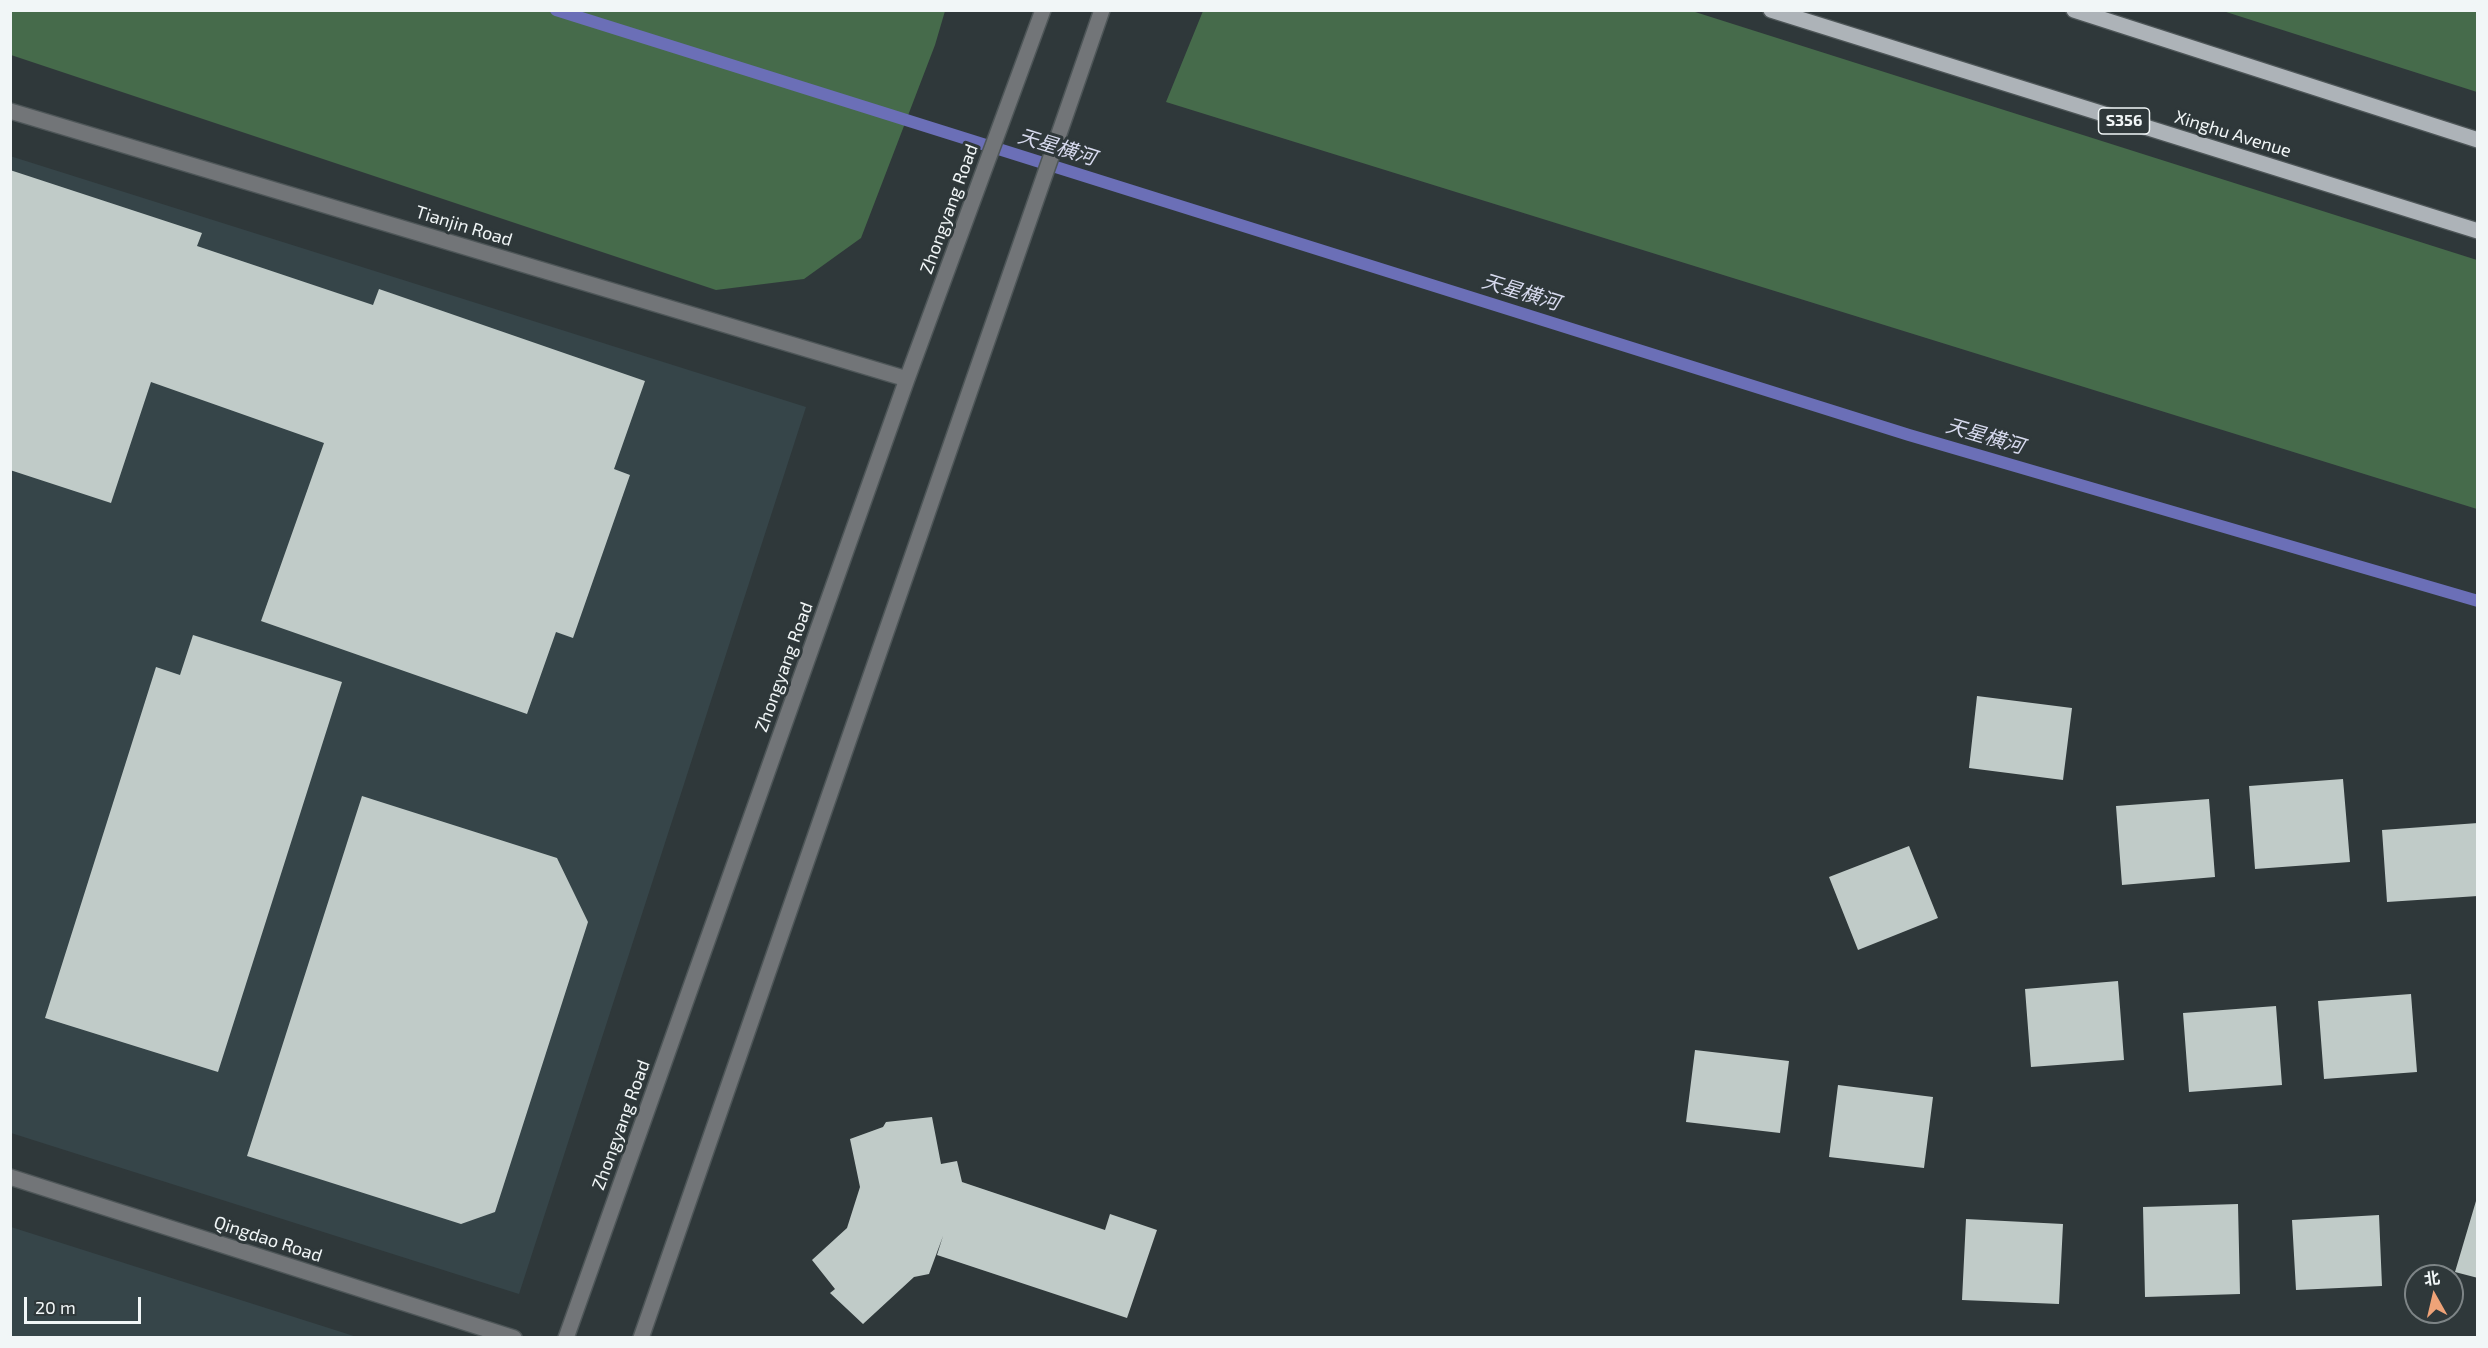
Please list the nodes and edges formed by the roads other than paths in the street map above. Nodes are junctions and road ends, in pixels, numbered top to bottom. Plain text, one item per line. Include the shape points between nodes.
1 (1043, 10) edge
2 (1102, 10) edge
3 (1771, 10) edge
4 (2074, 10) edge
5 (10, 111) edge
6 (2478, 140) edge
7 (2478, 231) edge
8 (907, 378) junction
9 (10, 1177) edge
10 (514, 1338) edge
11 (566, 1338) edge
12 (641, 1338) edge

1 - 8 street, Zhongyang Road
2 - 12 street
3 - 7 main road, Xinghu Avenue / S356
4 - 6 main road
5 - 8 street, Tianjin Road
8 - 11 street, Zhongyang Road
9 - 10 street, Qingdao Road

